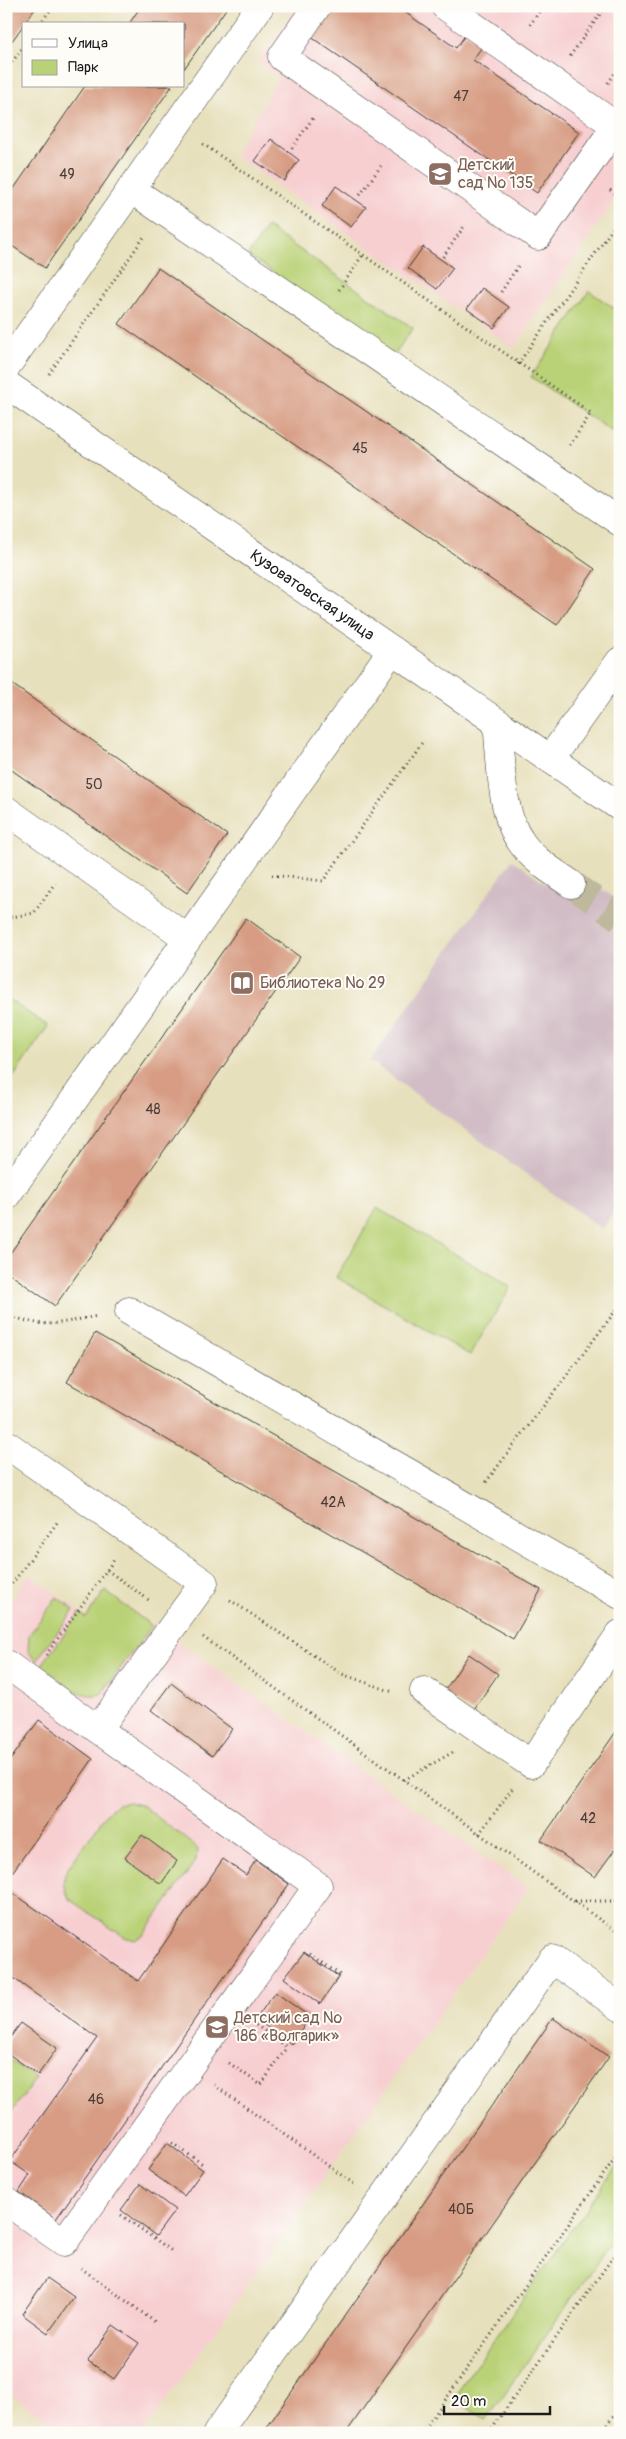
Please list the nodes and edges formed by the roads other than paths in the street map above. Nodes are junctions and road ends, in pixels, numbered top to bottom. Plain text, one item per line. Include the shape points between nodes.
1 (260, 6) edge
2 (317, 6) edge
3 (460, 10) edge
4 (132, 189) junction
5 (6, 367) edge
6 (6, 384) edge
7 (620, 522) edge
8 (392, 650) junction
9 (616, 673) edge
10 (497, 723) junction
11 (550, 759) junction
12 (620, 807) edge
13 (6, 810) edge
14 (571, 884) tunnel mouth
15 (186, 938) junction
16 (6, 1196) edge
17 (129, 1311) road end
18 (6, 1444) edge
19 (620, 1594) edge
20 (620, 1634) edge
21 (6, 1664) edge
22 (424, 1691) road end
23 (99, 1728) junction
24 (620, 2007) edge
25 (6, 2201) edge
26 (217, 2433) edge

1 - 4 street
2 - 3 street via 282,57 538,236 616,126
4 - 5 street
4 - 7 street
6 - 8 street, Кузоватовская улица
8 - 10 street, Кузоватовская улица
8 - 15 street
9 - 11 street
10 - 11 street, Кузоватовская улица
10 - 14 street via 505,797 516,834 529,852
11 - 12 street, Кузоватовская улица
13 - 15 street
15 - 16 street
17 - 19 street
18 - 23 street via 204,1583
20 - 22 street via 531,1764
21 - 23 street
23 - 25 street via 318,1886 64,2242
24 - 26 street via 552,1959

